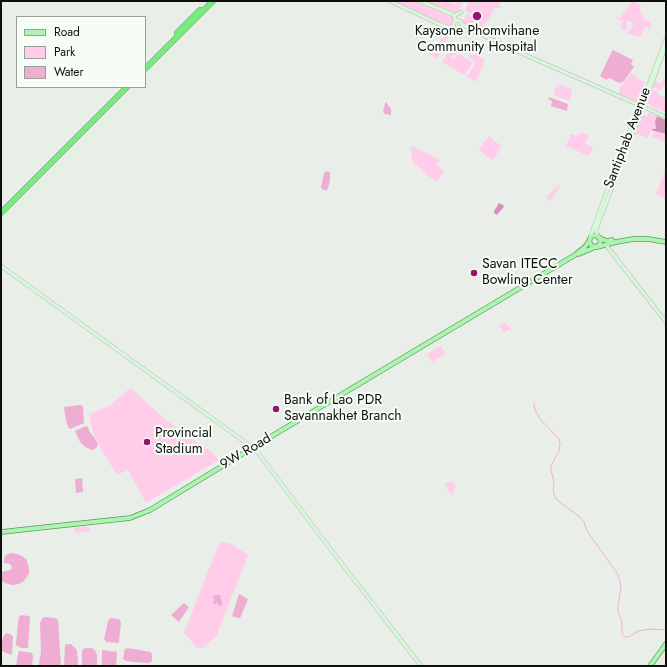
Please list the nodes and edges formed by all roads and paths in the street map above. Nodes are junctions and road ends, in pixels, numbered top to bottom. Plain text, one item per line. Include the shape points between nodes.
1 (209, 1) edge
2 (213, 1) edge
3 (390, 1) edge
4 (420, 1) edge
5 (461, 12) dead end
6 (454, 16) junction
7 (456, 21) junction
8 (462, 24) junction
9 (454, 28) junction
10 (459, 29) junction
11 (473, 31) junction
12 (181, 32) junction
13 (666, 39) edge
14 (666, 46) edge
15 (146, 64) edge
16 (146, 68) edge
17 (121, 88) edge
18 (126, 88) edge
19 (642, 106) junction
20 (666, 117) edge
21 (1, 208) edge
22 (1, 213) edge
23 (600, 238) junction
24 (624, 239) junction
25 (590, 240) junction
26 (666, 241) edge
27 (616, 242) junction
28 (606, 244) junction
29 (596, 247) junction
30 (612, 253) junction
31 (575, 255) junction
32 (1, 266) edge
33 (666, 322) edge
34 (252, 447) junction
35 (1, 532) edge
36 (666, 644) edge
37 (421, 666) edge
38 (650, 666) edge

1 - 12 highway
2 - 12 highway
3 - 9 street via 439,24
4 - 6 street
5 - 6 street
6 - 7 street
7 - 8 street
7 - 9 street via 453,24
8 - 10 street
8 - 11 street
9 - 10 street
10 - 11 street
11 - 19 street
12 - 15 highway
12 - 16 highway
13 - 19 street, Santiphab Avenue
14 - 19 street, Santiphab Avenue
17 - 21 highway
18 - 22 highway
19 - 20 street
19 - 23 street, Santiphab Avenue via 597,227 596,233
19 - 25 street, Santiphab Avenue via 624,144
23 - 24 main road, 9W Road via 607,241
23 - 25 main road, 9W Road via 594,236
23 - 28 street
23 - 29 main road via 600,243
24 - 26 main road, 9W Road
24 - 27 main road, 9W Road
25 - 29 main road via 591,246
25 - 31 main road, 9W Road
27 - 28 main road, 9W Road
27 - 30 street via 612,245
28 - 29 main road, 9W Road
28 - 30 street
29 - 31 main road, 9W Road
30 - 33 street
31 - 34 main road, 9W Road
32 - 34 street
34 - 35 main road, 9W Road via 150,510 130,518
34 - 37 street
36 - 38 main road

